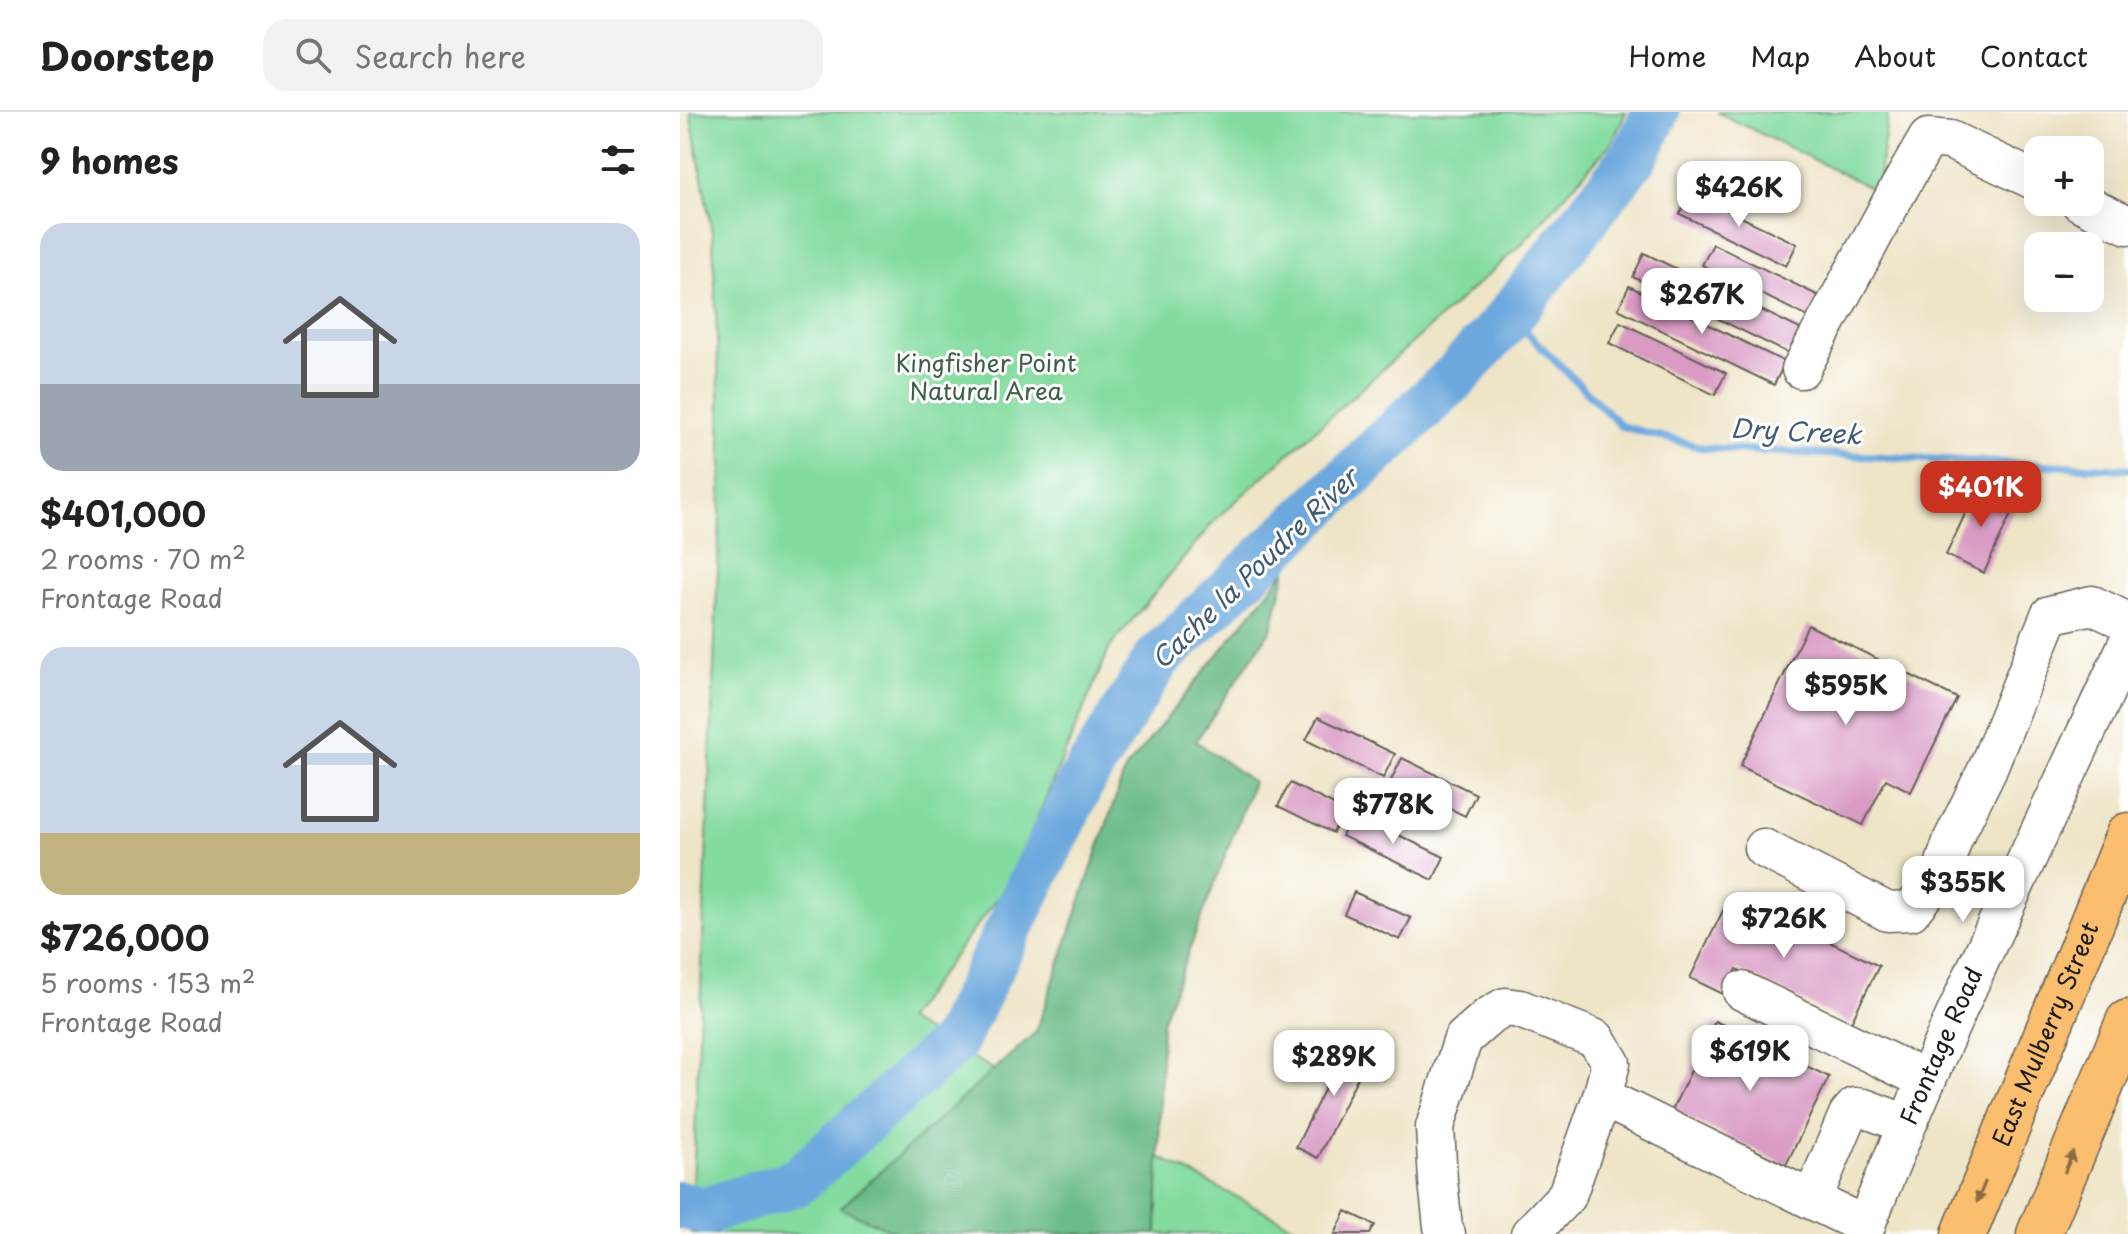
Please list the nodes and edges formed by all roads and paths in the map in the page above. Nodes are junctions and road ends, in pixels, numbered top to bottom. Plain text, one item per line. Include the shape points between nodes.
1 (2024, 175) edge
2 (2104, 214) edge
3 (2128, 225) edge
4 (1801, 369) dead end
5 (2128, 622) edge
6 (2128, 643) edge
7 (2128, 835) edge
8 (1763, 848) dead end
9 (1942, 872) junction
10 (2008, 899) junction
11 (1742, 991) dead end
12 (2128, 1022) edge
13 (1926, 1080) junction
14 (1602, 1097) junction
15 (1906, 1124) junction
16 (1812, 1200) junction
17 (1864, 1230) edge
18 (1446, 1234) edge
19 (1530, 1234) edge
20 (1964, 1234) edge
21 (2039, 1234) edge

1 - 4 street via 1950,140 1928,138
2 - 3 street
5 - 9 street via 2092,605 2050,615
6 - 10 street, Frontage Road
7 -> 20 highway, East Mulberry Street
8 - 9 street via 1888,912 1911,911
9 - 10 street
10 - 13 street, Frontage Road
11 - 13 street
21 -> 12 highway
13 - 15 street, Frontage Road
14 - 16 street
14 - 18 street via 1611,1063 1596,1039 1520,1009 1505,1007 1488,1017 1463,1039 1435,1127
14 - 19 street via 1567,1195
15 - 16 street via 1855,1107
15 - 17 street, Frontage Road
16 - 17 street

